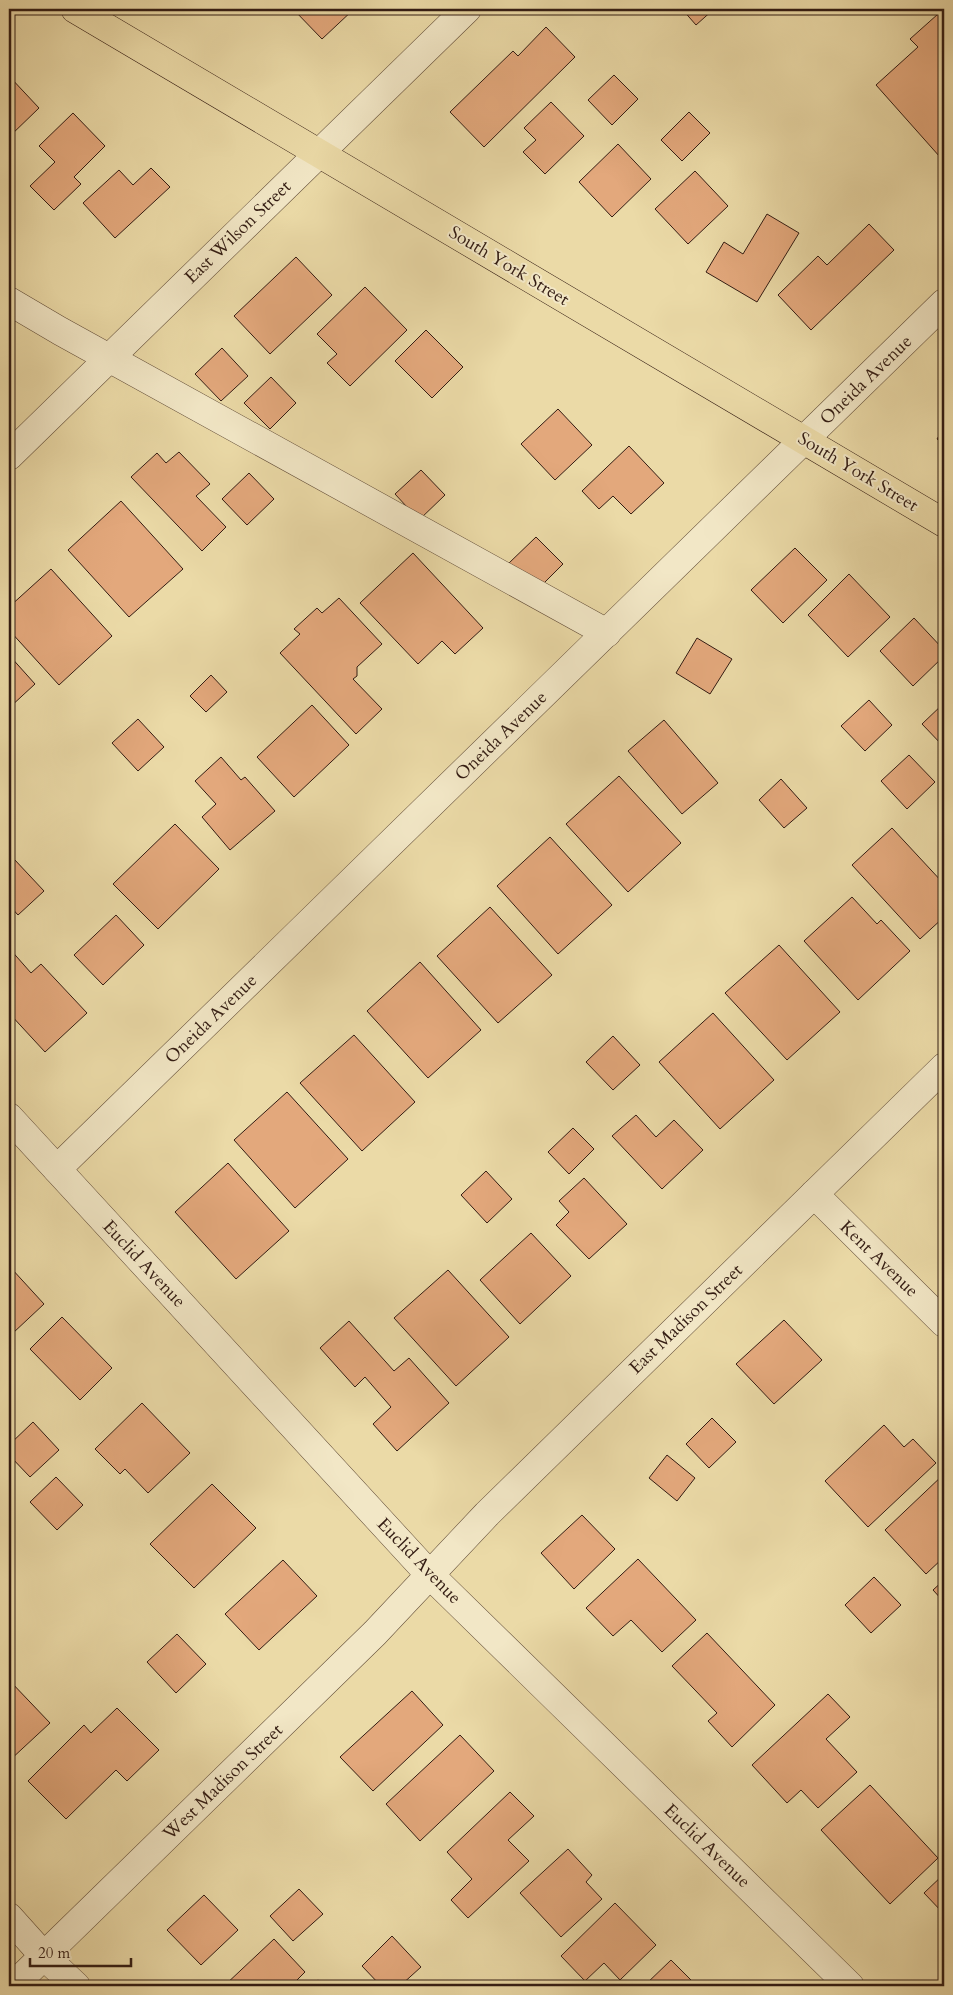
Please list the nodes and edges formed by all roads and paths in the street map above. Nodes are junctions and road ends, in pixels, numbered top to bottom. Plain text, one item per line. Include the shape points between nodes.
1 (75, 9) edge
2 (467, 9) edge
3 (318, 154) junction
4 (9, 301) edge
5 (944, 303) edge
6 (109, 358) junction
7 (804, 440) junction
8 (9, 456) edge
9 (944, 523) edge
10 (607, 633) junction
11 (944, 1067) edge
12 (9, 1117) edge
13 (57, 1169) junction
14 (814, 1194) junction
15 (944, 1322) edge
16 (430, 1575) junction
17 (9, 1917) edge
18 (44, 1956) junction
19 (13, 1986) edge
20 (76, 1986) edge
21 (850, 1986) edge

1 - 3 main road, South York Street
2 - 3 street, East Wilson Street
3 - 6 street, East Wilson Street
3 - 7 main road, South York Street
4 - 6 street
5 - 7 street, Oneida Avenue
6 - 8 street, East Wilson Street
6 - 10 street
7 - 9 main road, South York Street
7 - 10 street, Oneida Avenue
10 - 13 street, Oneida Avenue
11 - 14 street, East Madison Street
12 - 13 street, Euclid Avenue
13 - 16 street, Euclid Avenue
14 - 15 street, Kent Avenue
14 - 16 street, East Madison Street via 487,1514
16 - 18 street, West Madison Street via 375,1634
16 - 21 street, Euclid Avenue
17 - 18 street
18 - 19 street, West Madison Street
18 - 20 street

